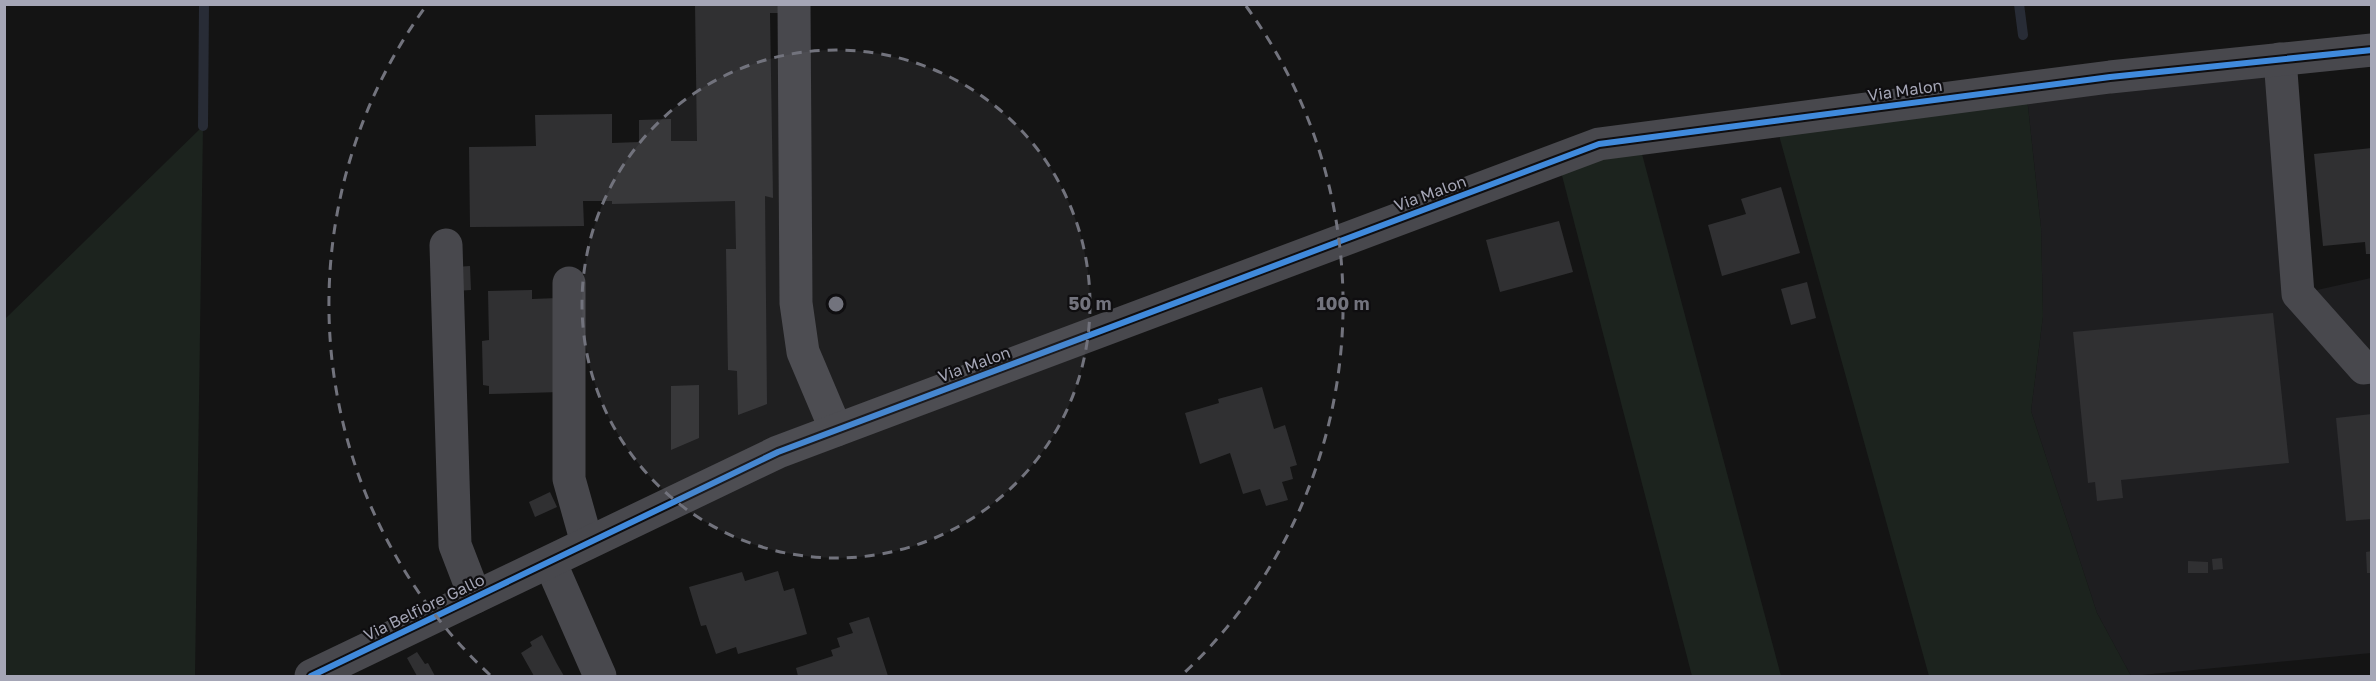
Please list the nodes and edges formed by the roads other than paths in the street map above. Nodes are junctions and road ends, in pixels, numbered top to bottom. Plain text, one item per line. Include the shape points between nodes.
1 (794, 4) edge
2 (2372, 50) edge
3 (2280, 59) junction
4 (446, 245) dead end
5 (569, 283) dead end
6 (2372, 368) edge
7 (836, 430) junction
8 (587, 543) junction
9 (550, 562) junction
10 (476, 597) junction
11 (310, 676) edge
12 (600, 676) edge

1 - 7 street via 796,303 803,352
2 - 3 street, Via Malon
3 - 6 street via 2298,294 2364,368
3 - 7 street, Via Malon via 2110,77 1599,144
4 - 10 street via 455,545
5 - 8 street via 569,479
7 - 8 street, Via Malon via 778,452
8 - 9 street, Via Malon
9 - 10 street, Via Belfiore Gallo
9 - 12 street
10 - 11 street, Via Belfiore Gallo

